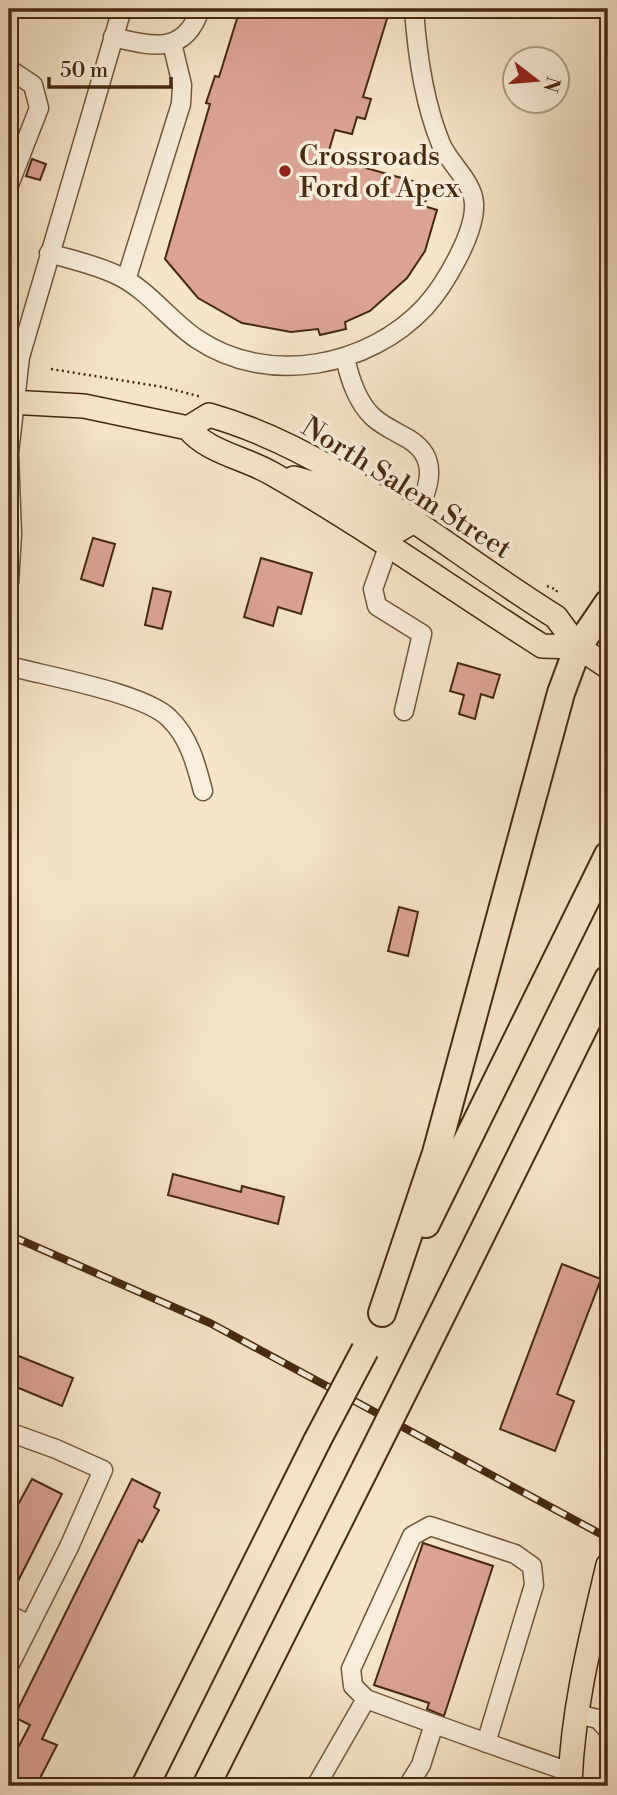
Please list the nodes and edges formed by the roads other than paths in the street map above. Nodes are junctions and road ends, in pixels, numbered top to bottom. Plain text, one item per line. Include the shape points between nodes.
1 (122, 9) edge
2 (200, 9) edge
3 (414, 9) edge
4 (113, 37) junction
5 (172, 43) junction
6 (9, 69) edge
7 (9, 185) edge
8 (49, 253) junction
9 (126, 281) junction
10 (345, 358) junction
11 (11, 402) edge
12 (188, 428) junction
13 (270, 472) junction
14 (412, 522) junction
15 (388, 547) junction
16 (9, 583) edge
17 (608, 603) edge
18 (578, 647) junction
19 (9, 666) edge
20 (608, 667) edge
21 (404, 711) dead end
22 (203, 791) dead end
23 (608, 855) edge
24 (608, 979) edge
25 (382, 1313) junction
26 (9, 1432) edge
27 (608, 1564) edge
28 (9, 1615) edge
29 (30, 1625) junction
30 (9, 1665) edge
31 (366, 1699) junction
32 (577, 1714) junction
33 (434, 1724) junction
34 (608, 1730) edge
35 (486, 1743) junction
36 (570, 1779) edge
37 (145, 1786) edge
38 (206, 1786) edge
39 (316, 1786) edge
40 (408, 1786) edge

1 - 4 street
2 - 5 street via 188,31
3 - 10 street via 435,129 471,192 474,210 459,253 431,299 385,341
4 - 5 street via 154,46
4 - 8 street
5 - 9 street via 182,85 181,104
6 - 7 street via 33,85 39,107
8 - 9 street
8 - 11 street
9 - 10 street via 179,326 222,352 271,365 316,365
10 - 14 street via 363,404 384,426 417,446 428,462 429,483
11 - 12 main road, North Salem Street via 84,406
11 - 16 street
12 - 13 main road, North Salem Street via 198,441
12 - 14 main road, North Salem Street via 209,415 258,432 308,456
13 - 14 main road via 325,487 392,528 400,530
13 - 15 main road, North Salem Street
14 - 18 main road, North Salem Street via 556,617
15 - 18 main road, North Salem Street via 542,646
15 - 21 street via 373,589 377,606 422,634
17 - 18 highway
18 - 20 main road, North Salem Street
18 - 25 highway via 436,1153
19 - 22 street via 147,704 169,717 191,748
23 - 25 highway
24 - 38 highway, bridge
25 - 37 highway, bridge
26 - 29 street via 103,1470
27 - 32 main road
28 - 29 street
29 - 30 street
31 - 33 street
31 - 35 street via 353,1686 351,1669 412,1536 430,1526 515,1553 531,1566 534,1585
31 - 39 street
32 - 34 street via 598,1719
32 - 36 main road
33 - 35 street
33 - 40 street via 421,1765
35 - 36 street

